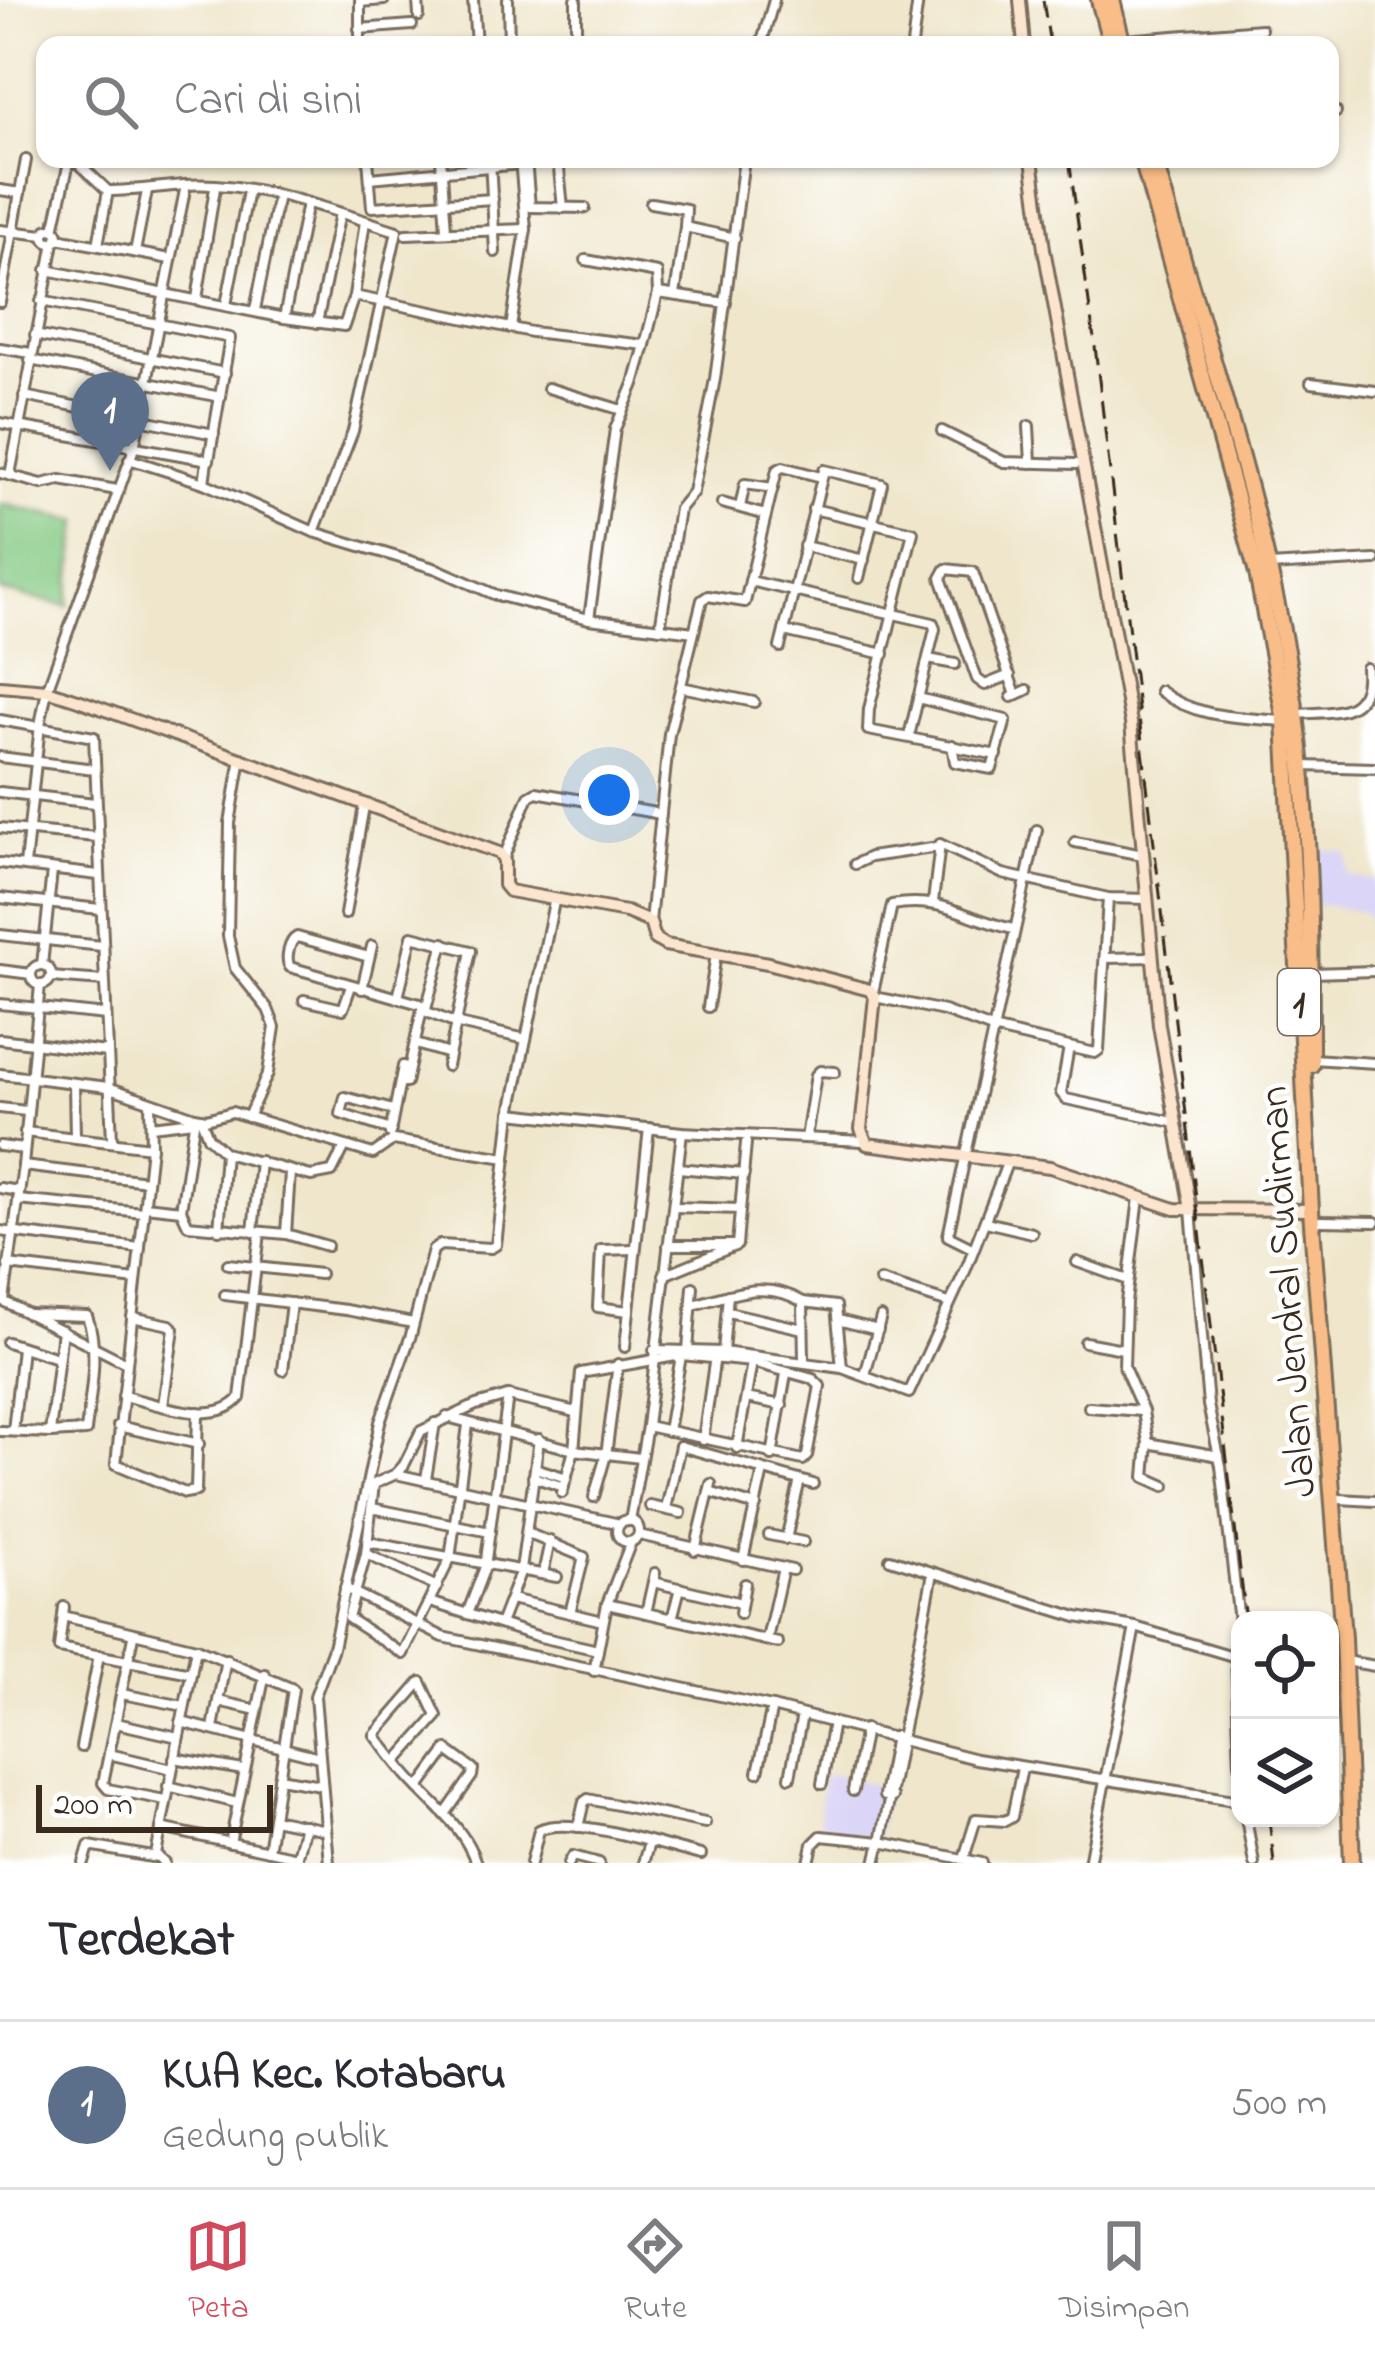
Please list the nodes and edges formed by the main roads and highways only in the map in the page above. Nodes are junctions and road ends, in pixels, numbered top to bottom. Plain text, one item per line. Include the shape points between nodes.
1 (1099, 0) edge
2 (1112, 0) edge
3 (1115, 36) edge
4 (1118, 36) edge
5 (1144, 168) edge
6 (1156, 168) edge
7 (1290, 717) junction
8 (1315, 1215) junction
9 (1356, 1863) edge

1 - 3 highway
2 - 4 highway
5 - 7 highway, Jalan Jendral Sudirman / 1
6 - 7 highway, 1 via 1267,566
7 - 8 highway, Jalan Jendral Sudirman / 1
7 - 8 highway, 1 via 1301,766
8 - 9 highway, Jalan Jendral Sudirman / 1
8 - 9 highway, 1 via 1351,1662

